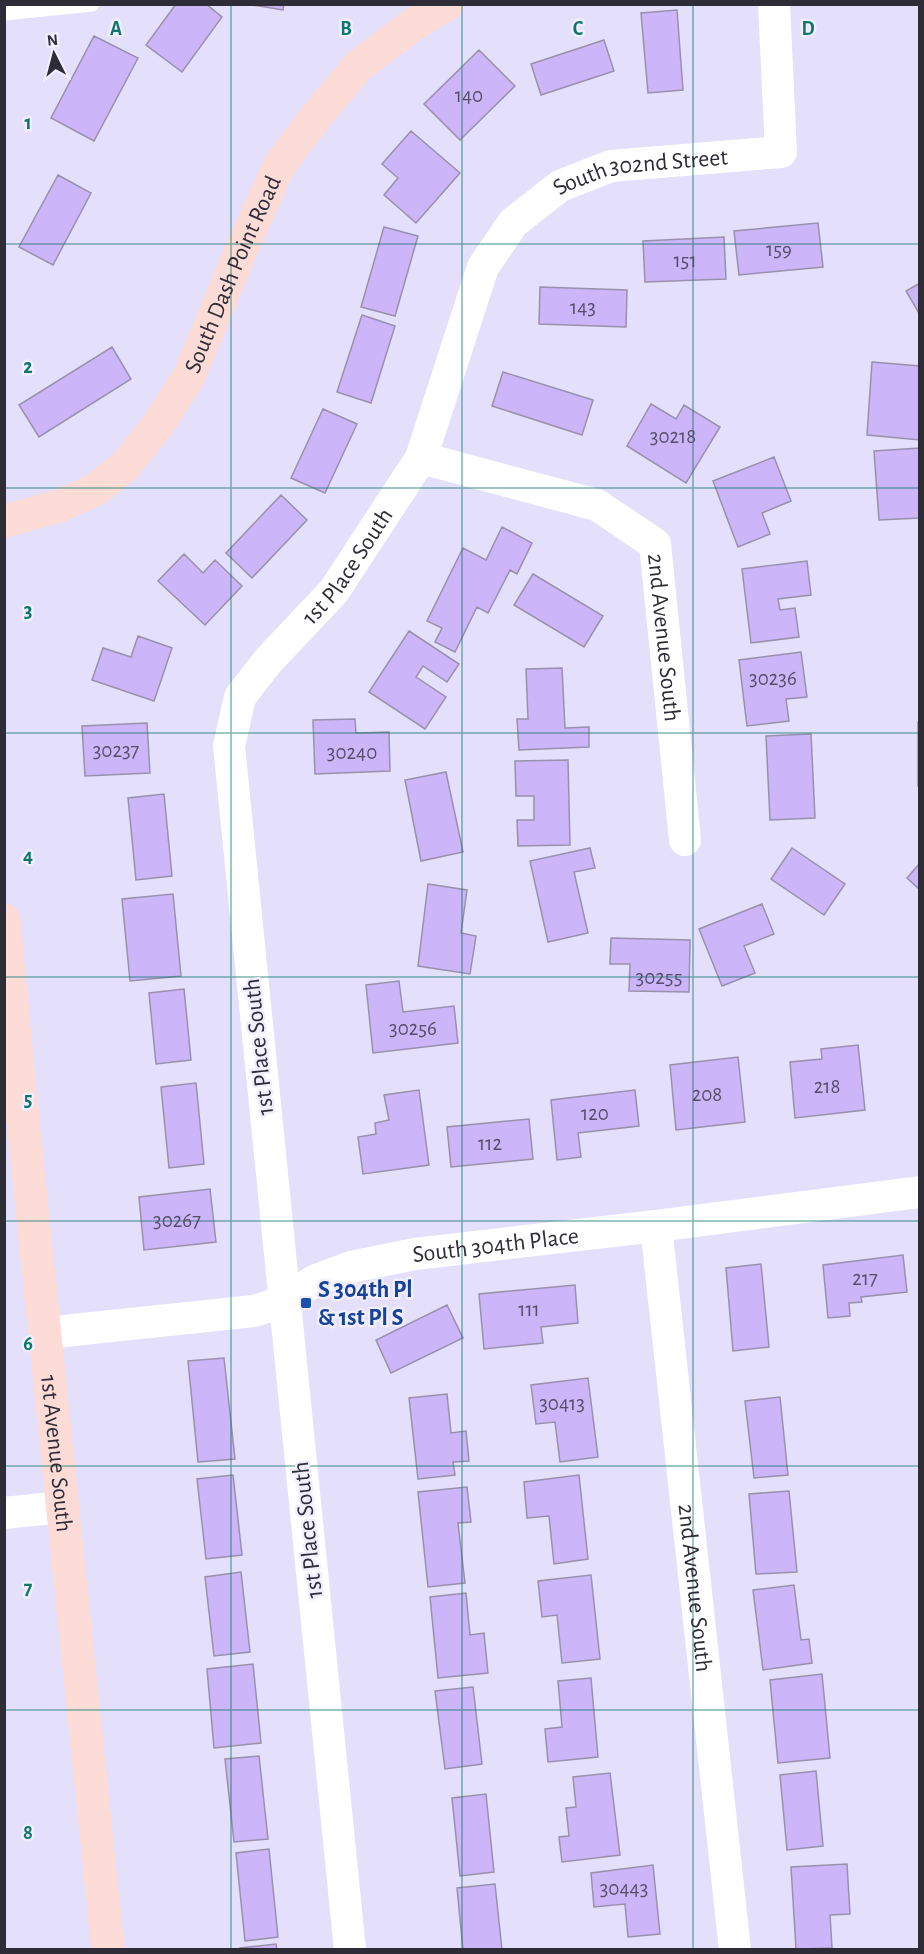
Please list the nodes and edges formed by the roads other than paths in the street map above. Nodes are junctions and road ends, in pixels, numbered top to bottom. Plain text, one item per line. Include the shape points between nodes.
1 (92, 4) edge
2 (447, 4) edge
3 (774, 4) edge
4 (4, 13) edge
5 (513, 223) joint
6 (421, 458) junction
7 (4, 521) edge
8 (685, 840) dead end
9 (4, 920) edge
10 (13, 1103) edge
11 (920, 1192) edge
12 (656, 1226) junction
13 (283, 1302) junction
14 (45, 1334) junction
15 (63, 1507) junction
16 (4, 1513) edge
17 (108, 1950) edge
18 (350, 1950) edge
19 (735, 1950) edge

1 - 4 lane
2 - 7 main road, South Dash Point Road via 414,23 358,66 279,166 189,376 158,426 125,466 95,490 59,506
3 - 5 street, South 302nd Street via 782,153 611,166 560,186
5 - 6 street, 1st Place South via 483,267
6 - 8 street, 2nd Avenue South via 597,505 655,544
6 - 13 street, 1st Place South via 334,591 240,697 229,746
9 - 10 main road, 1st Avenue South
10 - 14 main road, 1st Avenue South
11 - 12 street, South 304th Place
12 - 13 street, South 304th Place via 393,1258 351,1267 314,1281
12 - 19 street, 2nd Avenue South
13 - 14 street, South 304th Place via 254,1311
13 - 18 street, 1st Place South
14 - 15 main road, 1st Avenue South
15 - 16 street
15 - 17 main road, 1st Avenue South

